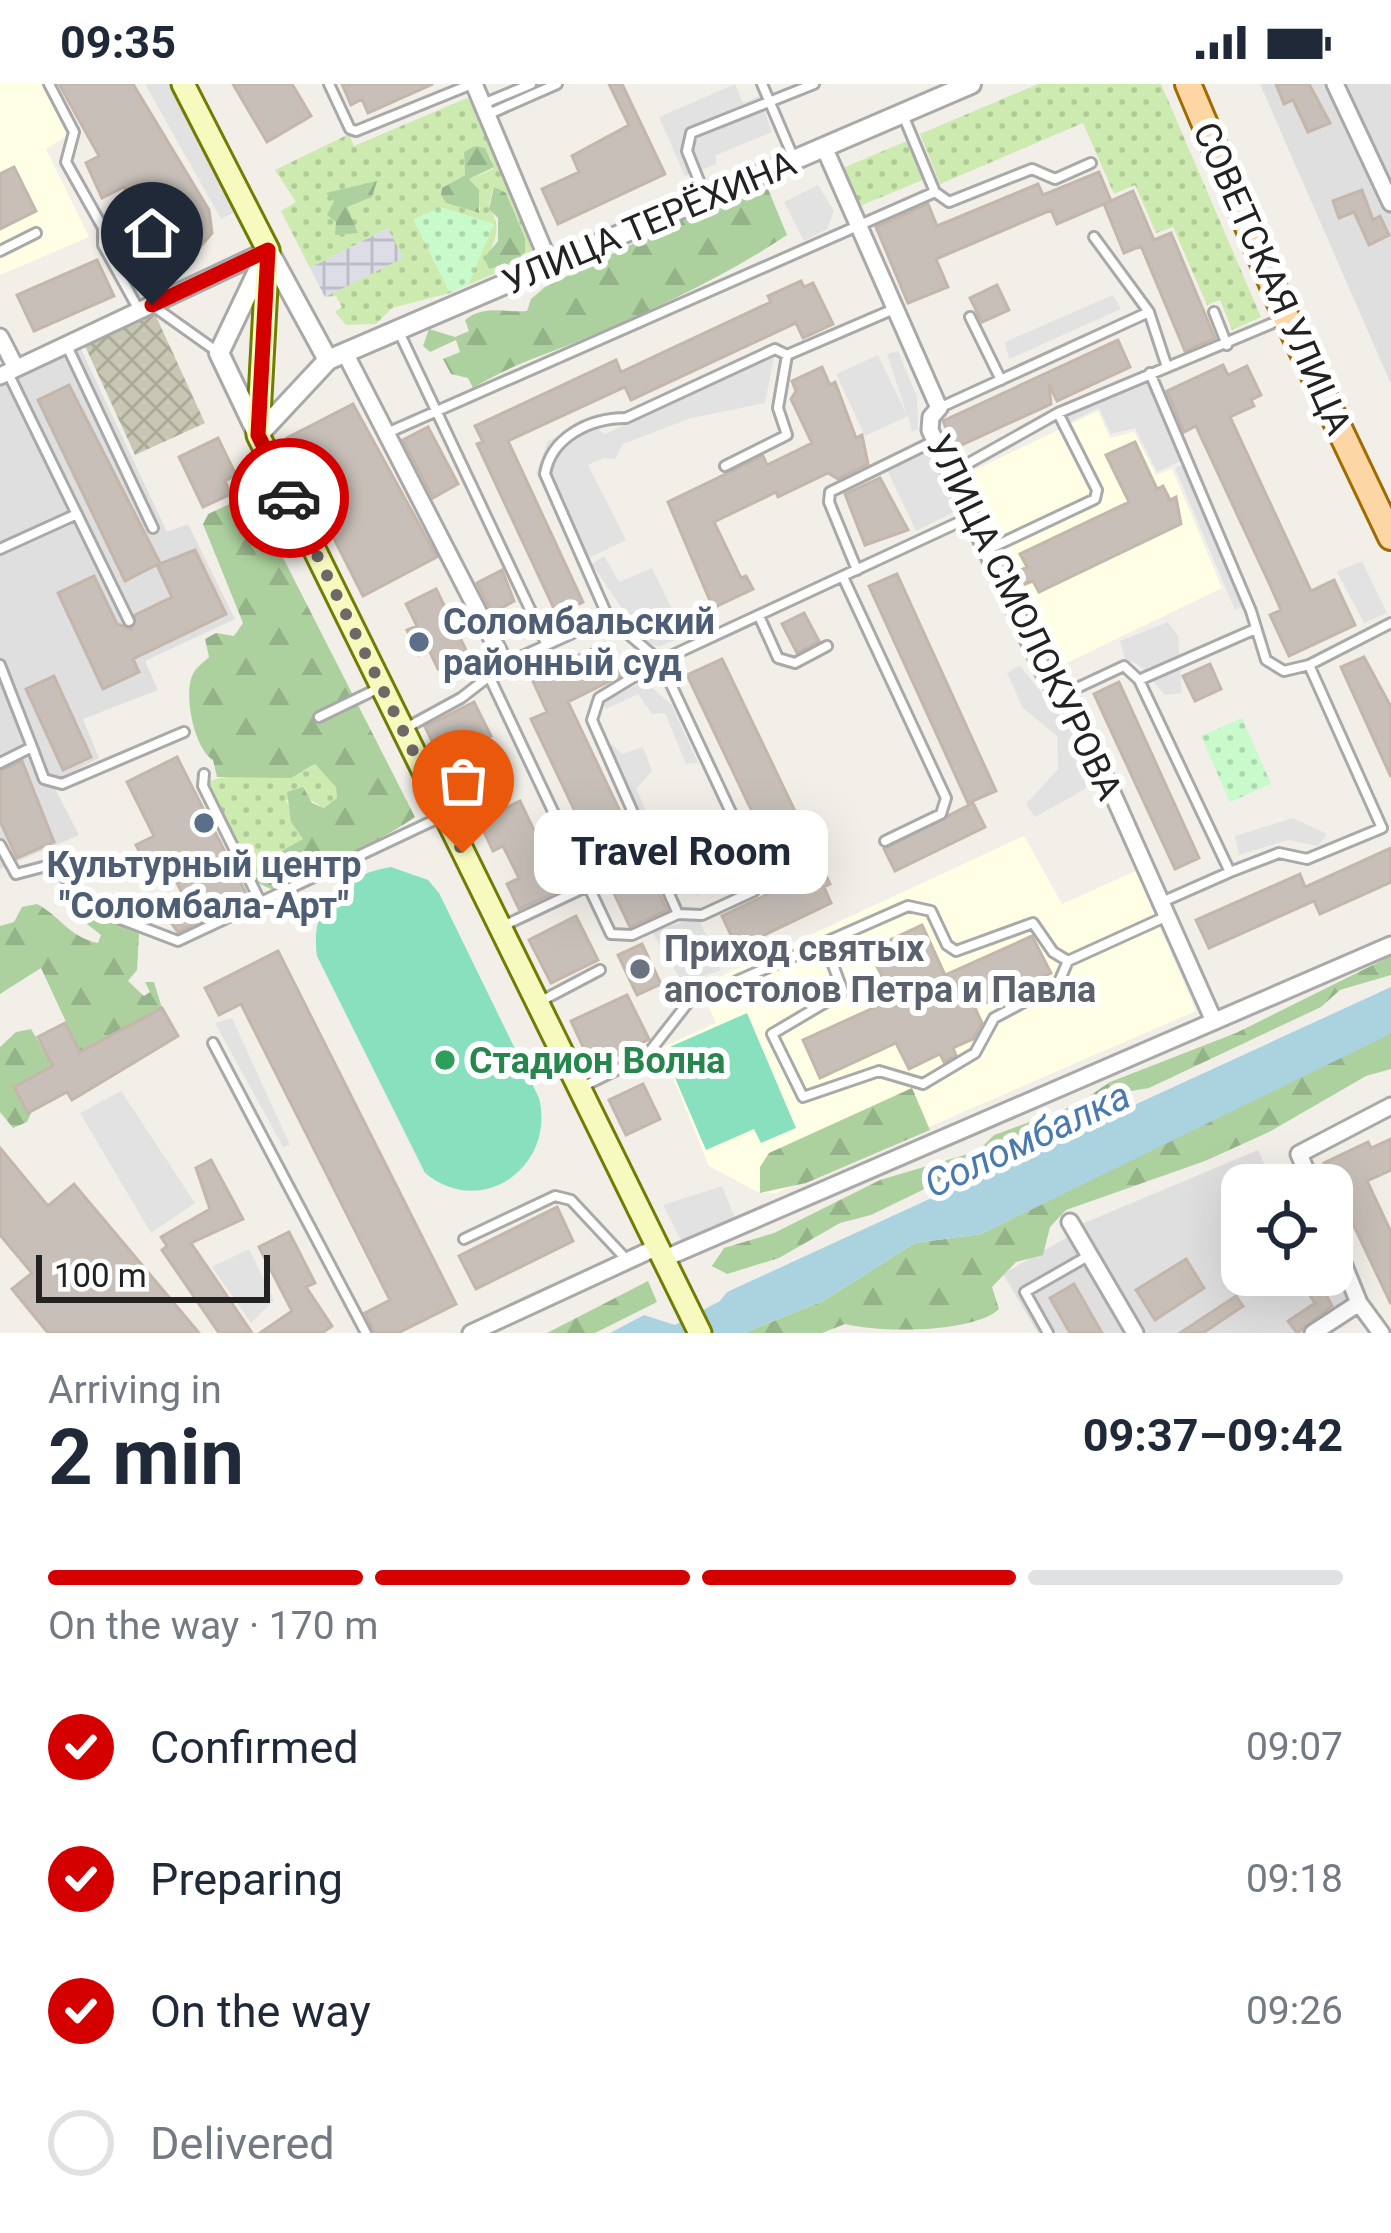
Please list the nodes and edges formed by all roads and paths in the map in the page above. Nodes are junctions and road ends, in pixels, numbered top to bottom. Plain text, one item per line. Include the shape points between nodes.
1 (49, 84) edge
2 (183, 84) edge
3 (329, 84) edge
4 (473, 84) edge
5 (531, 84) edge
6 (557, 84) edge
7 (766, 84) edge
8 (814, 84) edge
9 (918, 84) edge
10 (971, 84) edge
11 (1189, 84) edge
12 (1335, 84) edge
13 (770, 102) junction
14 (926, 104) junction
15 (485, 110) junction
16 (902, 114) junction
17 (824, 147) junction
18 (794, 160) junction
19 (1090, 163) dead end
20 (935, 192) junction
21 (706, 198) junction
22 (1391, 202) edge
23 (859, 226) junction
24 (36, 233) dead end
25 (1094, 237) dead end
26 (268, 250) junction
27 (0, 251) edge
28 (550, 265) junction
29 (145, 308) junction
30 (895, 309) junction
31 (1149, 312) junction
32 (1214, 312) dead end
33 (970, 317) dead end
34 (1286, 317) junction
35 (398, 328) junction
36 (0, 337) edge
37 (67, 344) junction
38 (1227, 345) junction
39 (219, 353) junction
40 (787, 355) junction
41 (336, 357) junction
42 (1166, 364) junction
43 (8, 372) edge
44 (1150, 373) junction
45 (1001, 380) junction
46 (939, 408) junction
47 (437, 411) junction
48 (1058, 413) junction
49 (386, 434) junction
50 (258, 435) junction
51 (935, 440) junction
52 (725, 466) dead end
53 (951, 473) junction
54 (77, 514) junction
55 (972, 517) junction
56 (153, 528) dead end
57 (1391, 537) edge
58 (0, 549) edge
59 (988, 550) junction
60 (857, 570) junction
61 (843, 577) junction
62 (758, 616) junction
63 (608, 617) junction
64 (129, 621) dead end
65 (1391, 623) edge
66 (1253, 630) junction
67 (547, 643) junction
68 (827, 646) dead end
69 (660, 662) junction
70 (505, 664) junction
71 (1309, 664) junction
72 (0, 665) edge
73 (489, 676) junction
74 (1138, 680) junction
75 (381, 687) junction
76 (1062, 695) junction
77 (319, 717) dead end
78 (402, 730) junction
79 (184, 732) dead end
80 (32, 747) junction
81 (0, 763) edge
82 (204, 774) dead end
83 (444, 816) junction
84 (885, 841) dead end
85 (0, 845) edge
86 (1230, 872) junction
87 (588, 886) junction
88 (261, 903) junction
89 (1162, 910) junction
90 (678, 914) junction
91 (500, 928) junction
92 (825, 943) junction
93 (1391, 945) edge
94 (1067, 961) junction
95 (600, 970) dead end
96 (737, 981) dead end
97 (536, 1003) junction
98 (687, 1004) dead end
99 (1214, 1021) junction
100 (213, 1043) dead end
101 (578, 1089) junction
102 (1391, 1106) edge
103 (1303, 1164) edge
104 (1070, 1222) dead end
105 (464, 1239) dead end
106 (658, 1254) junction
107 (1090, 1256) junction
108 (628, 1261) junction
109 (1353, 1288) edge
110 (1359, 1303) junction
111 (1383, 1326) edge
112 (366, 1333) edge
113 (472, 1333) edge
114 (700, 1333) edge
115 (1048, 1333) edge
116 (1135, 1333) edge
117 (1313, 1333) edge

1 - 29 lane via 74,132 66,162 103,227 103,244
2 - 26 main road
3 - 4 lane via 356,131
4 - 15 street
5 - 15 lane
6 - 15 lane
7 - 13 lane
8 - 13 lane
9 - 14 lane
10 - 14 street, УЛИЦА ТЕРЁХИНА
11 - 34 main road, СОВЕТСКАЯ УЛИЦА
12 - 22 street
13 - 18 lane
13 - 21 lane via 691,133 686,151
14 - 16 street, УЛИЦА ТЕРЁХИНА
15 - 28 street
16 - 17 street, УЛИЦА ТЕРЁХИНА
16 - 20 lane
17 - 18 street, УЛИЦА ТЕРЁХИНА
17 - 23 street, УЛИЦА СМОЛОКУРОВА
18 - 21 street, УЛИЦА ТЕРЁХИНА
19 - 20 lane via 1055,179 1032,169 949,202
20 - 23 lane
21 - 28 street, УЛИЦА ТЕРЁХИНА
23 - 30 street, УЛИЦА СМОЛОКУРОВА
23 - 47 lane
24 - 27 lane
25 - 31 lane
26 - 29 street
26 - 39 street
26 - 41 street
26 - 50 main road
28 - 35 street, УЛИЦА ТЕРЁХИНА
29 - 37 street
29 - 39 lane
30 - 40 lane
30 - 46 street, УЛИЦА СМОЛОКУРОВА
31 - 42 lane
31 - 45 lane
32 - 38 lane
33 - 45 lane
34 - 38 lane
34 - 57 main road, СОВЕТСКАЯ УЛИЦА
35 - 41 street, УЛИЦА ТЕРЁХИНА
35 - 47 lane
36 - 43 street
37 - 43 street
37 - 56 lane
38 - 42 lane
39 - 50 street
40 - 52 lane via 778,408 787,435
40 - 63 lane via 775,349 555,443 545,474
41 - 49 street
41 - 50 street
42 - 44 lane
43 - 54 lane
44 - 48 lane
44 - 66 lane
45 - 46 lane
46 - 51 street, УЛИЦА СМОЛОКУРОВА via 931,417
47 - 49 lane
47 - 67 lane
48 - 53 lane
48 - 59 lane via 1095,499
49 - 70 street
50 - 75 main road
51 - 53 street, УЛИЦА СМОЛОКУРОВА
51 - 60 lane via 830,492
53 - 55 street, УЛИЦА СМОЛОКУРОВА
54 - 58 lane
54 - 64 lane
55 - 59 street, УЛИЦА СМОЛОКУРОВА
55 - 60 lane
59 - 76 street, УЛИЦА СМОЛОКУРОВА via 1047,679
60 - 61 lane
61 - 62 lane
61 - 84 lane via 946,798 941,814
62 - 68 lane via 778,658 795,663
62 - 69 lane
63 - 67 lane
63 - 69 lane
65 - 71 lane
66 - 71 lane via 1274,667
66 - 74 lane
67 - 70 lane
69 - 90 lane via 599,698 592,720
69 - 90 lane via 758,872 754,891 702,915
70 - 73 lane
71 - 86 lane via 1382,828 1307,859 1280,853
72 - 80 lane
73 - 78 lane
73 - 87 lane
74 - 76 lane via 1124,666
74 - 86 lane
75 - 77 lane
75 - 78 main road
76 - 89 street, УЛИЦА СМОЛОКУРОВА
78 - 83 main road
79 - 80 lane via 62,784 44,779
80 - 81 lane
82 - 88 lane
83 - 88 lane
83 - 91 main road
85 - 88 lane via 16,874 54,865 89,908 178,941
86 - 89 lane
87 - 90 lane via 611,934 632,935
87 - 91 lane
89 - 94 lane
89 - 99 street, УЛИЦА СМОЛОКУРОВА
91 - 97 main road
92 - 94 lane via 908,906 931,911 956,951 1024,922 1041,928
92 - 94 lane via 843,992 772,1034 803,1097 878,1071 923,1084 975,1053 994,1018 1058,985
92 - 96 lane
93 - 99 street
95 - 97 lane
97 - 101 main road
98 - 101 lane via 647,1055
99 - 106 street
100 - 112 lane
101 - 106 main road
102 - 103 street via 1299,1154
104 - 107 street
105 - 108 lane via 562,1196
106 - 108 street
106 - 114 main road
107 - 115 lane via 1025,1292
107 - 116 street
108 - 113 street
109 - 110 street
110 - 111 street
110 - 117 street

